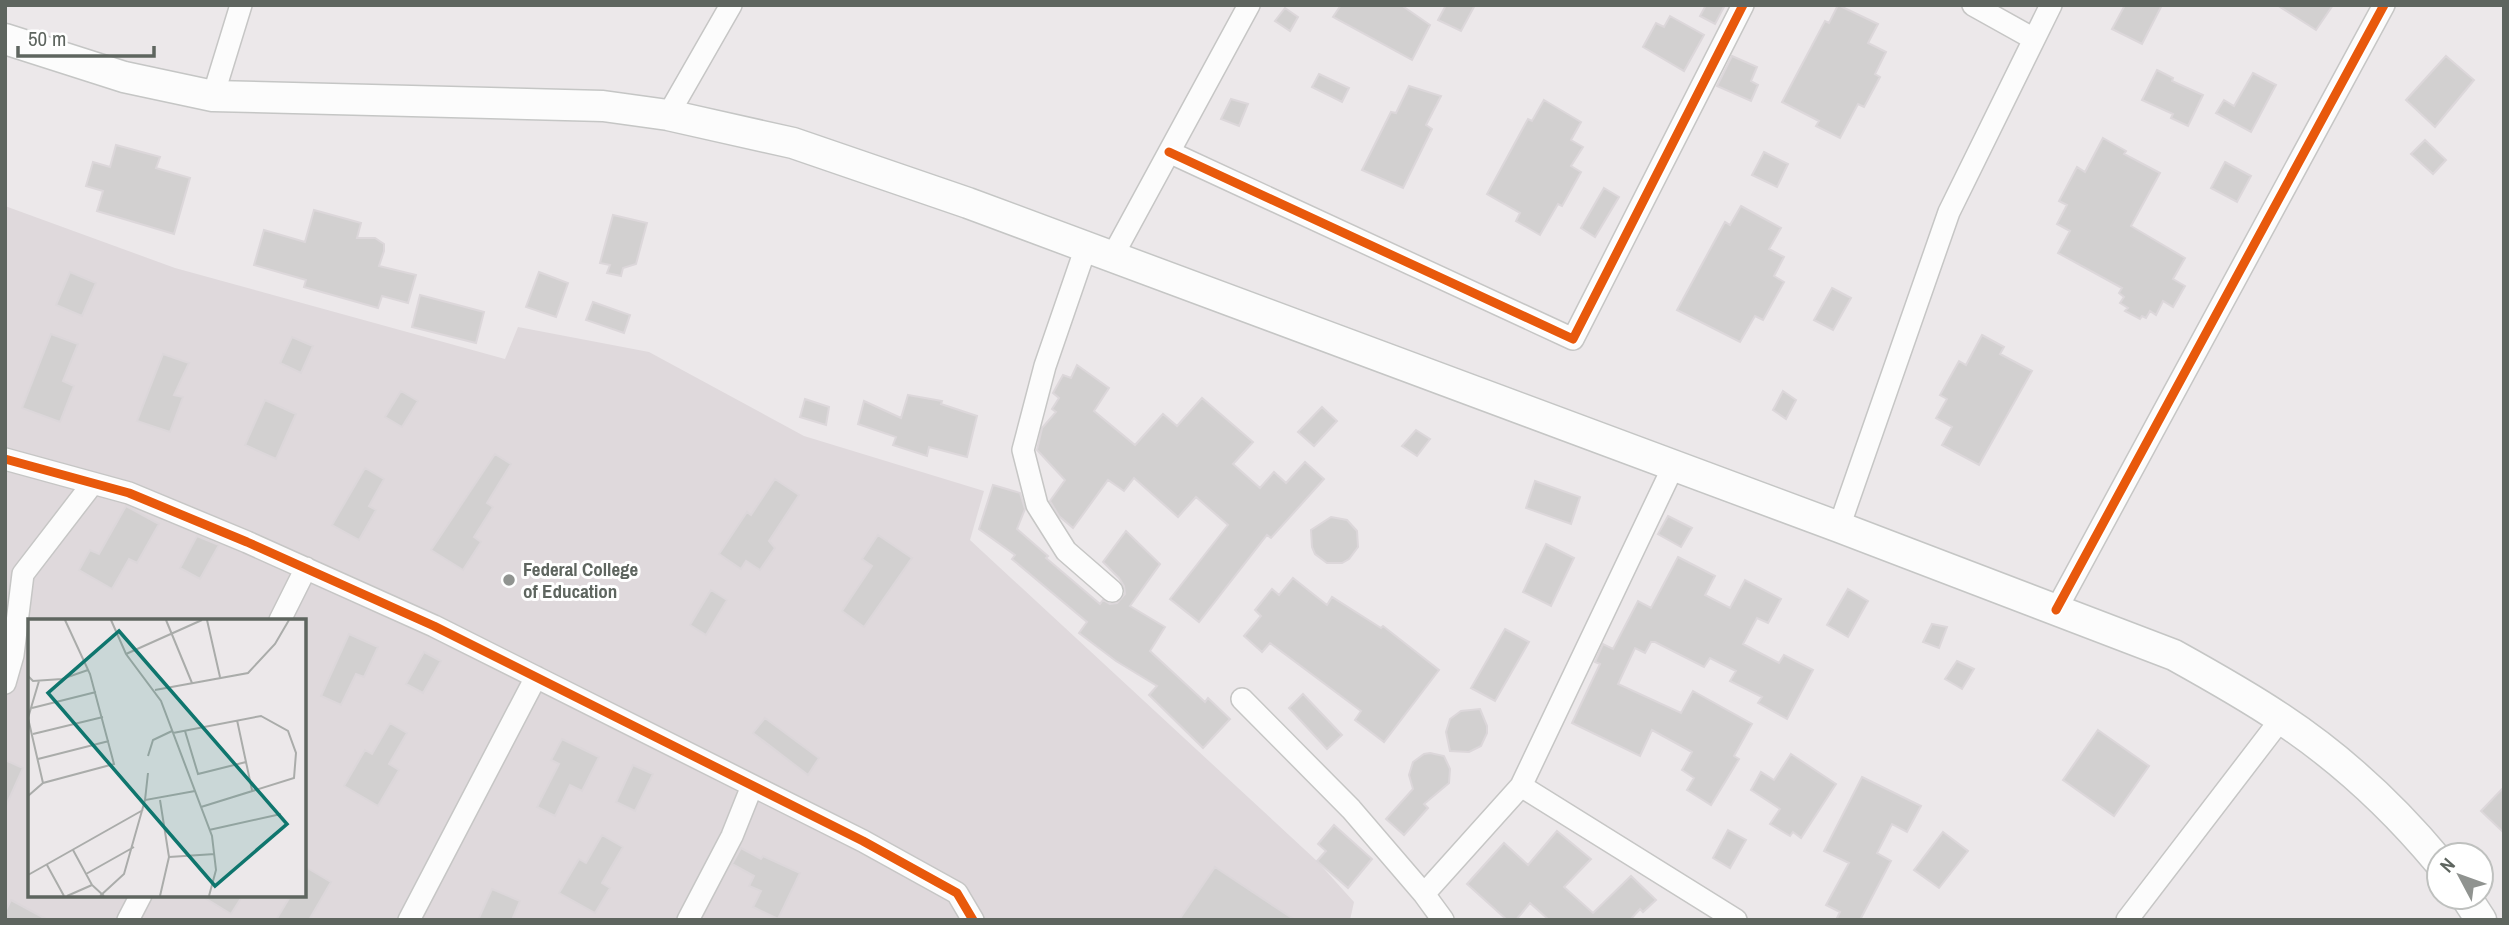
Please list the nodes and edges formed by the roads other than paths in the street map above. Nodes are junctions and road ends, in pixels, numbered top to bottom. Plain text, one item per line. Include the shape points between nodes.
1 (241, 5) edge
2 (732, 5) edge
3 (1249, 5) edge
4 (1743, 5) edge
5 (1973, 5) edge
6 (2051, 5) edge
7 (2384, 5) edge
8 (2034, 39) junction
9 (5, 40) edge
10 (213, 96) junction
11 (668, 115) junction
12 (1169, 152) junction
13 (1099, 252) junction
14 (5, 459) edge
15 (1672, 467) junction
16 (93, 483) junction
17 (1839, 527) junction
18 (306, 568) junction
19 (1112, 591) dead end
20 (2056, 610) junction
21 (281, 619) edge
22 (536, 677) junction
23 (5, 683) edge
24 (1242, 699) dead end
25 (2281, 719) junction
26 (752, 786) junction
27 (1521, 786) junction
28 (2425, 846) edge
29 (1424, 894) junction
30 (140, 897) edge
31 (128, 920) edge
32 (408, 920) edge
33 (688, 920) edge
34 (973, 920) edge
35 (1443, 920) edge
36 (1736, 920) edge
37 (2127, 920) edge

1 - 10 street
2 - 11 street
3 - 12 street
4 - 12 street via 1573,339
5 - 8 street
6 - 8 street
7 - 20 street
8 - 17 street via 1949,212
9 - 10 main road via 124,77
10 - 11 main road via 603,106
11 - 13 main road via 816,150
12 - 13 street
13 - 15 main road
13 - 19 street via 1045,366 1023,450 1037,505 1066,551
14 - 16 street
15 - 17 main road
15 - 27 street
16 - 18 street via 129,493
16 - 23 street via 23,575
17 - 20 main road
18 - 21 street
18 - 22 street
20 - 25 main road via 2174,655
22 - 26 street
22 - 32 street
24 - 29 street via 1351,809
25 - 28 main road via 2397,815
25 - 37 street
26 - 33 street via 732,836
26 - 34 street via 957,893
27 - 29 street
27 - 36 street
29 - 35 street
30 - 31 street

